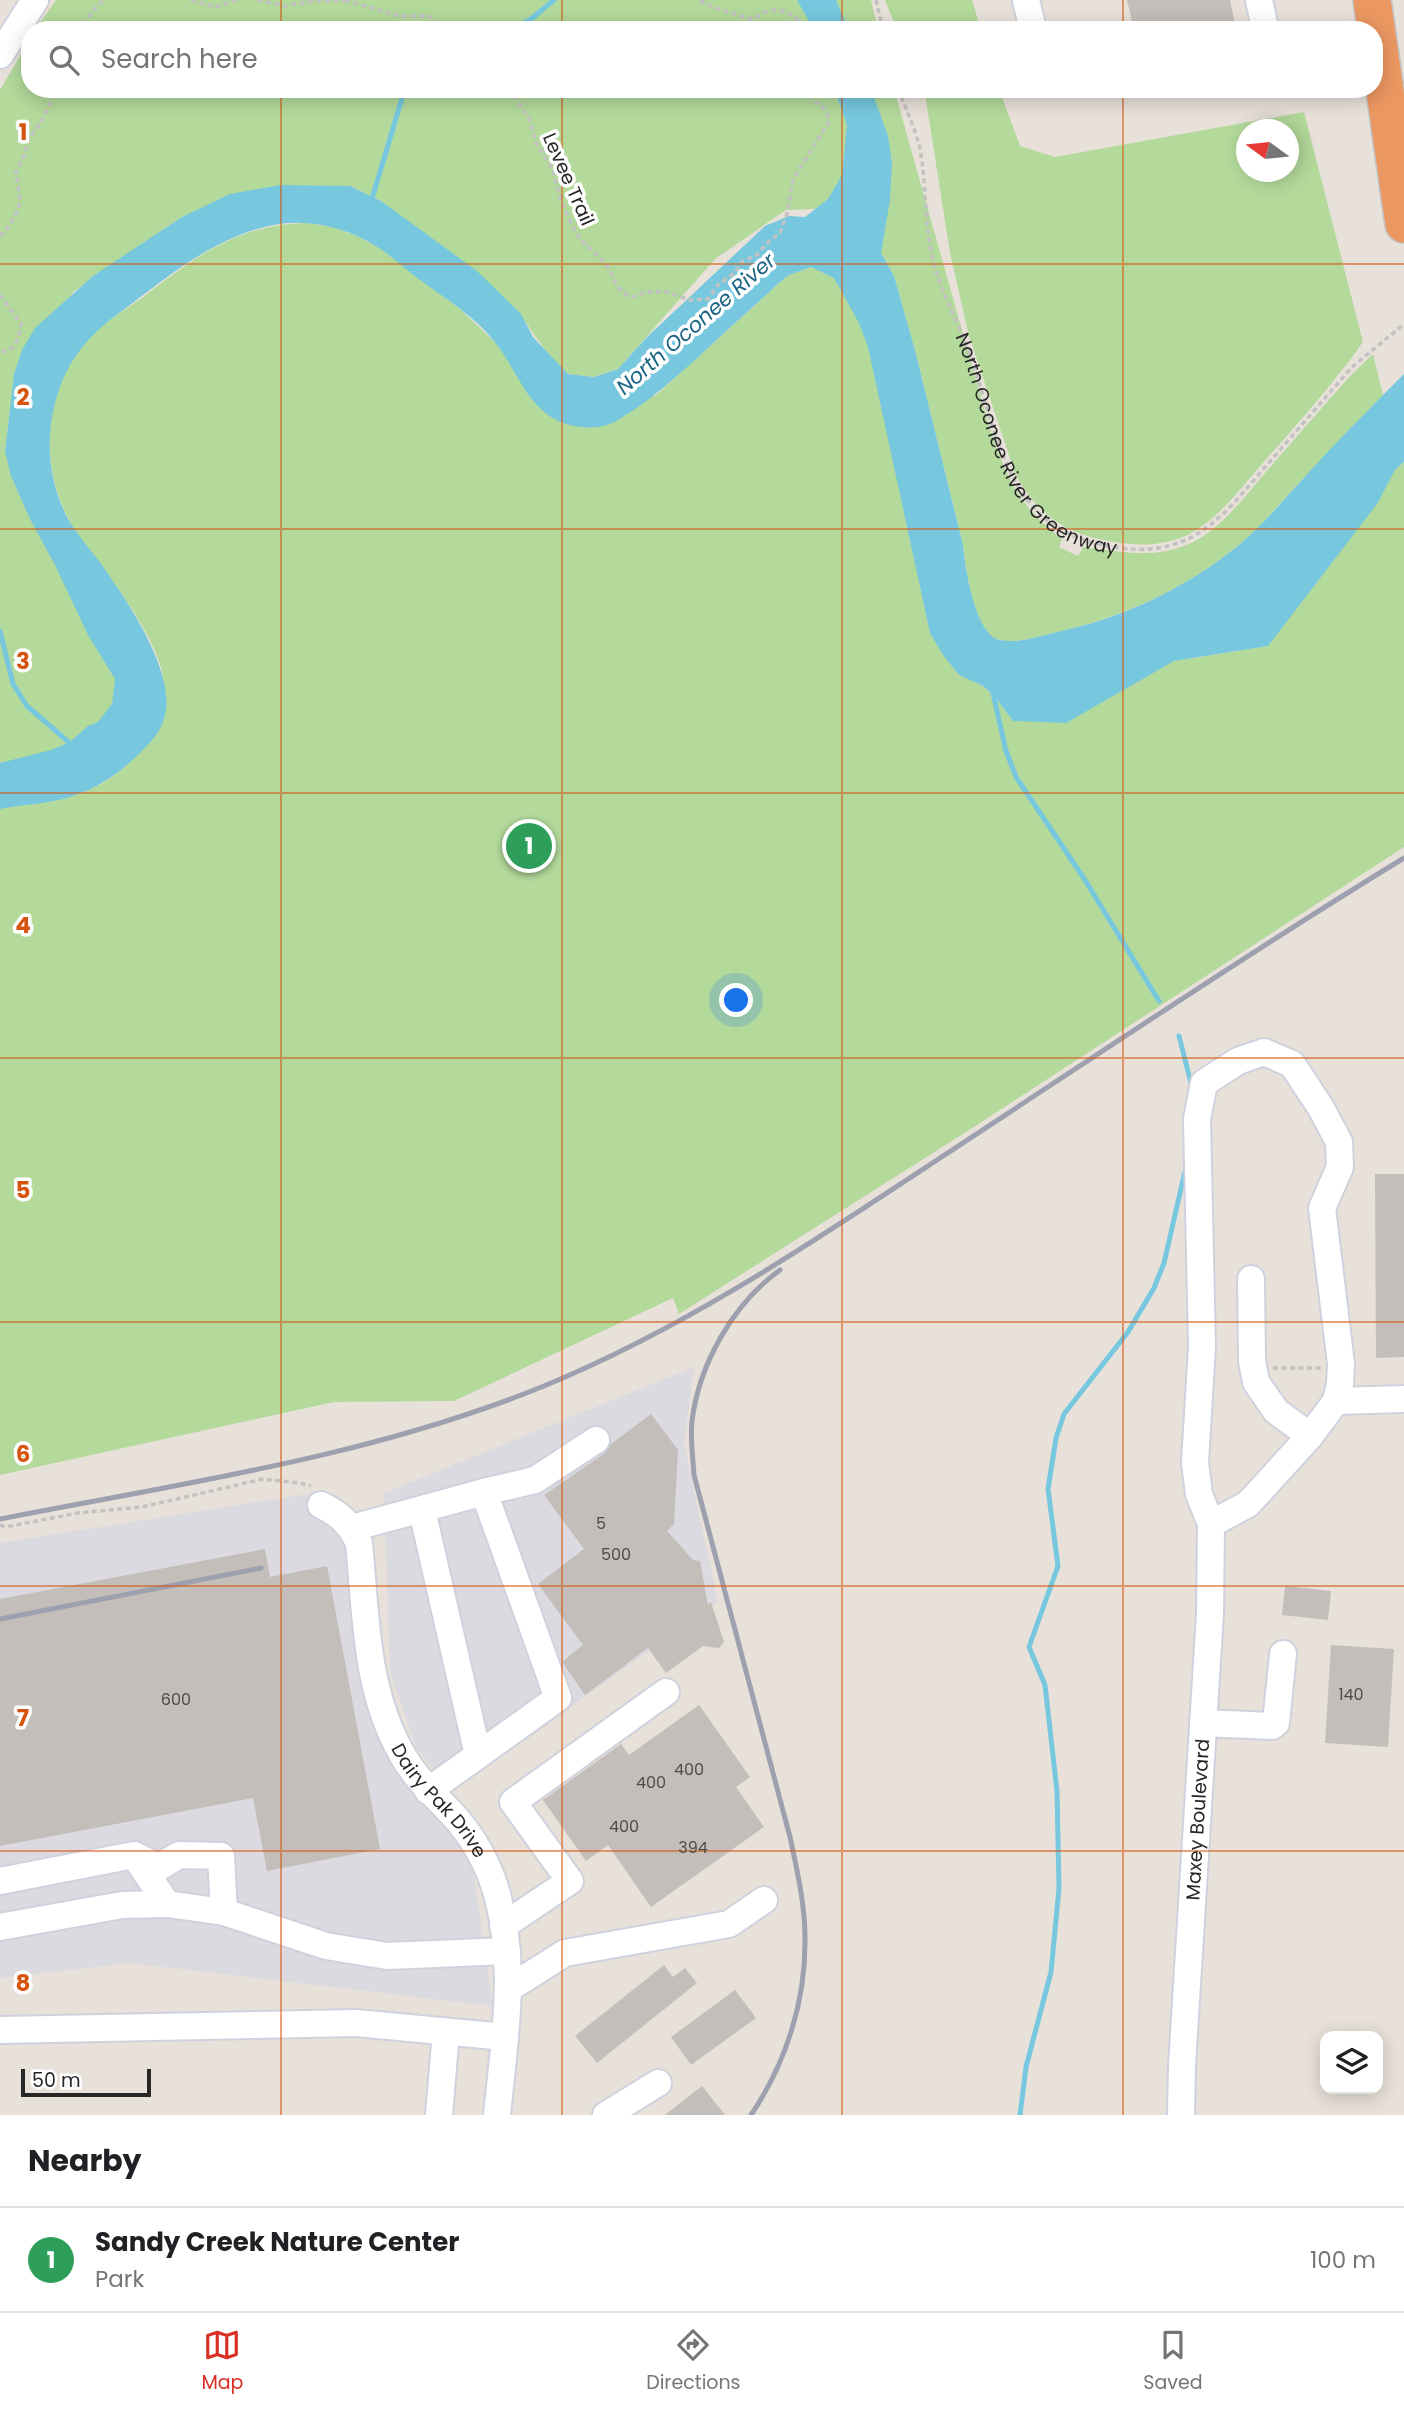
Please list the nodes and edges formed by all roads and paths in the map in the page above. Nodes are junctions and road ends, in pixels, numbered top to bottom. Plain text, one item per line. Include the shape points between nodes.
1 (35, 0) edge
2 (104, 0) edge
3 (191, 0) edge
4 (237, 0) edge
5 (258, 0) edge
6 (700, 0) edge
7 (876, 0) edge
8 (1026, 0) edge
9 (1259, 0) edge
10 (1349, 0) edge
11 (1373, 0) edge
12 (346, 1) edge
13 (22, 21) edge
14 (87, 21) edge
15 (436, 21) edge
16 (800, 21) edge
17 (881, 21) edge
18 (1030, 21) edge
19 (1264, 21) edge
20 (1354, 21) edge
21 (1376, 21) edge
22 (21, 22) edge
23 (0, 55) edge
24 (1383, 73) edge
25 (52, 98) edge
26 (515, 98) edge
27 (813, 98) edge
28 (902, 98) edge
29 (1372, 98) edge
30 (1404, 227) edge
31 (0, 236) edge
32 (0, 295) edge
33 (1404, 324) edge
34 (0, 352) edge
35 (1251, 1279) dead end
36 (1253, 1367) junction
37 (1341, 1367) junction
38 (1404, 1399) edge
39 (1336, 1401) junction
40 (1310, 1436) junction
41 (596, 1440) dead end
42 (484, 1492) junction
43 (321, 1505) joint
44 (422, 1510) junction
45 (1211, 1524) junction
46 (0, 1525) edge
47 (352, 1528) junction
48 (1283, 1654) dead end
49 (666, 1692) dead end
50 (1203, 1723) junction
51 (478, 1755) junction
52 (428, 1791) junction
53 (134, 1855) junction
54 (0, 1881) edge
55 (764, 1899) dead end
56 (167, 1904) junction
57 (223, 1912) junction
58 (0, 1927) edge
59 (505, 1938) junction
60 (508, 1989) junction
61 (0, 2030) edge
62 (446, 2032) junction
63 (505, 2037) junction
64 (658, 2083) dead end
65 (439, 2115) edge
66 (497, 2115) edge
67 (606, 2115) edge
68 (1181, 2115) edge

1 - 13 street
2 - 14 path
3 - 4 path via 215,7
5 - 12 path via 284,6
6 - 16 path via 749,19 773,10
7 - 17 path
8 - 18 street
9 - 19 street
10 - 20 highway
11 - 21 highway
12 - 15 path
22 - 23 street
24 - 30 highway
25 - 31 path via 27,141 16,172 18,211
26 - 27 path, Levee Trail via 552,168 572,226 607,265 621,291 632,297 663,291 701,301 783,230 793,179 829,122 828,114
28 - 33 path, North Oconee River Greenway via 920,150 933,260 1009,469 1031,508 1064,533 1135,550 1174,545 1202,532 1234,503 1352,368
29 - 30 highway
32 - 34 path via 21,324 15,345
35 - 36 street
36 - 37 path
36 - 40 street via 1256,1382 1276,1411
37 - 39 street
37 - 45 street via 1322,1208 1340,1167 1339,1142 1292,1064 1264,1052 1238,1061 1204,1083 1197,1119 1202,1346 1195,1463 1199,1494
38 - 39 street
39 - 40 street
40 - 45 street via 1248,1504
41 - 42 street via 535,1480
42 - 44 street
42 - 51 street via 558,1698
43 - 46 path via 317,1488 262,1479 142,1507
43 - 47 street
44 - 47 street
44 - 51 street
45 - 50 street, Maxey Boulevard
47 - 52 street, Dairy Pak Drive via 359,1543 373,1678 380,1703 402,1755
48 - 50 street via 1272,1727
49 - 59 street via 513,1802 570,1881
50 - 68 street, Maxey Boulevard
51 - 52 street
52 - 59 street, Dairy Pak Drive via 476,1846 498,1899
53 - 54 street
53 - 56 street
53 - 57 street via 159,1867 179,1855 221,1856
55 - 60 street via 729,1924 565,1953
56 - 57 street
56 - 58 street via 122,1905
57 - 59 street via 326,1946 387,1956
59 - 60 street, Dairy Pak Drive
60 - 63 street, Dairy Pak Drive
61 - 62 street via 356,2023
62 - 63 street
62 - 65 street
63 - 66 street, Dairy Pak Drive
64 - 67 street

